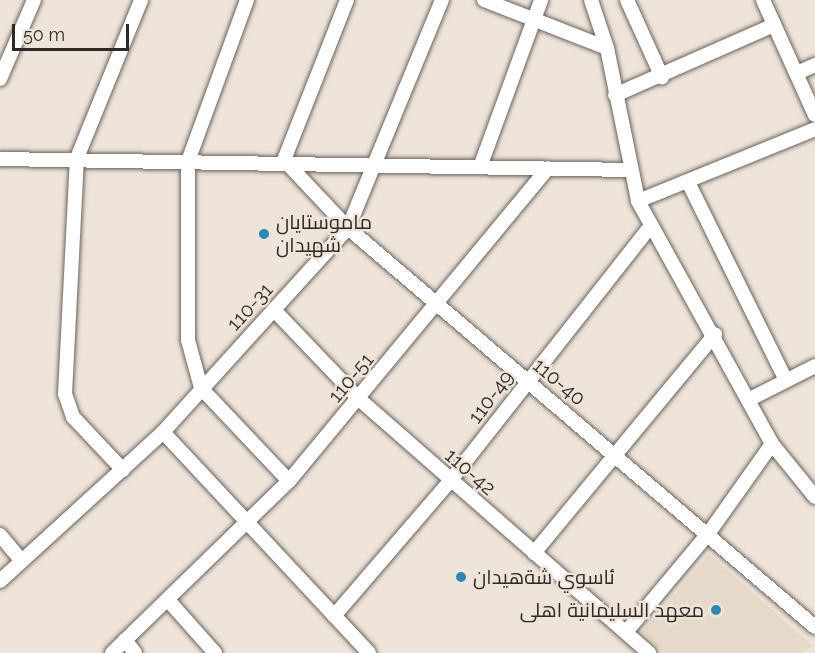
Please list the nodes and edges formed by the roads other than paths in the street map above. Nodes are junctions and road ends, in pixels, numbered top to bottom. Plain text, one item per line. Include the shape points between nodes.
1 (34, 0) edge
2 (141, 0) edge
3 (248, 0) edge
4 (346, 0) edge
5 (442, 0) edge
6 (484, 0) edge
7 (541, 0) edge
8 (591, 0) edge
9 (627, 0) edge
10 (763, 0) edge
11 (532, 19) junction
12 (774, 25) junction
13 (607, 48) junction
14 (815, 65) edge
15 (797, 73) junction
16 (662, 77) junction
17 (0, 79) edge
18 (615, 95) junction
19 (815, 115) edge
20 (815, 129) edge
21 (77, 158) junction
22 (0, 159) edge
23 (284, 160) junction
24 (188, 161) junction
25 (378, 164) junction
26 (480, 167) junction
27 (548, 168) junction
28 (630, 170) junction
29 (689, 184) junction
30 (638, 201) junction
31 (651, 226) junction
32 (348, 228) junction
33 (439, 304) junction
34 (274, 310) junction
35 (715, 334) junction
36 (815, 366) edge
37 (786, 380) junction
38 (527, 381) junction
39 (201, 388) junction
40 (359, 399) junction
41 (750, 399) junction
42 (163, 432) junction
43 (772, 444) junction
44 (614, 454) junction
45 (123, 470) junction
46 (290, 481) junction
47 (450, 482) junction
48 (815, 497) edge
49 (249, 522) junction
50 (708, 534) junction
51 (0, 535) edge
52 (534, 553) junction
53 (21, 560) junction
54 (0, 581) edge
55 (168, 600) junction
56 (334, 616) junction
57 (815, 627) edge
58 (626, 632) junction
59 (125, 640) junction
60 (647, 652) edge
61 (112, 653) edge
62 (135, 653) edge
63 (215, 653) edge
64 (369, 653) edge

1 - 17 street
2 - 21 street
3 - 24 street
4 - 23 street
5 - 25 street, 110-31
6 - 11 street
7 - 11 street
8 - 13 street
9 - 16 street
10 - 12 street
11 - 13 street
11 - 26 street
12 - 15 street
12 - 16 street
13 - 18 street
14 - 15 street
15 - 19 street
16 - 18 street
18 - 28 street
20 - 29 street
21 - 22 street
21 - 24 street
21 - 45 street via 67,405
23 - 24 street
23 - 25 street
23 - 32 street, 110-40
24 - 39 street via 188,340
25 - 26 street
25 - 32 street, 110-31
26 - 27 street
27 - 28 street
27 - 33 street, 110-51
28 - 30 street
29 - 30 street
29 - 37 street
30 - 31 street
31 - 35 street
31 - 38 street, 110-49
32 - 33 street, 110-40
32 - 34 street, 110-31
33 - 38 street, 110-40
33 - 40 street, 110-51
34 - 39 street, 110-31
34 - 40 street, 110-42
35 - 41 street
35 - 44 street
36 - 37 street
37 - 41 street
38 - 44 street, 110-40
38 - 47 street, 110-49
39 - 42 street, 110-31
39 - 46 street
40 - 46 street, 110-51
40 - 47 street, 110-42
41 - 43 street
42 - 45 street, 110-31
42 - 49 street
43 - 48 street
43 - 50 street
44 - 50 street, 110-40
44 - 52 street
45 - 53 street, 110-31
46 - 49 street, 110-51
47 - 52 street, 110-42
47 - 56 street, 110-49
49 - 55 street, 110-51
49 - 56 street
50 - 57 street, 110-40
50 - 58 street
51 - 53 street
52 - 58 street, 110-42
53 - 54 street, 110-31
55 - 59 street, 110-51
55 - 63 street
56 - 64 street
58 - 60 street, 110-42
59 - 61 street, 110-51
59 - 62 street

